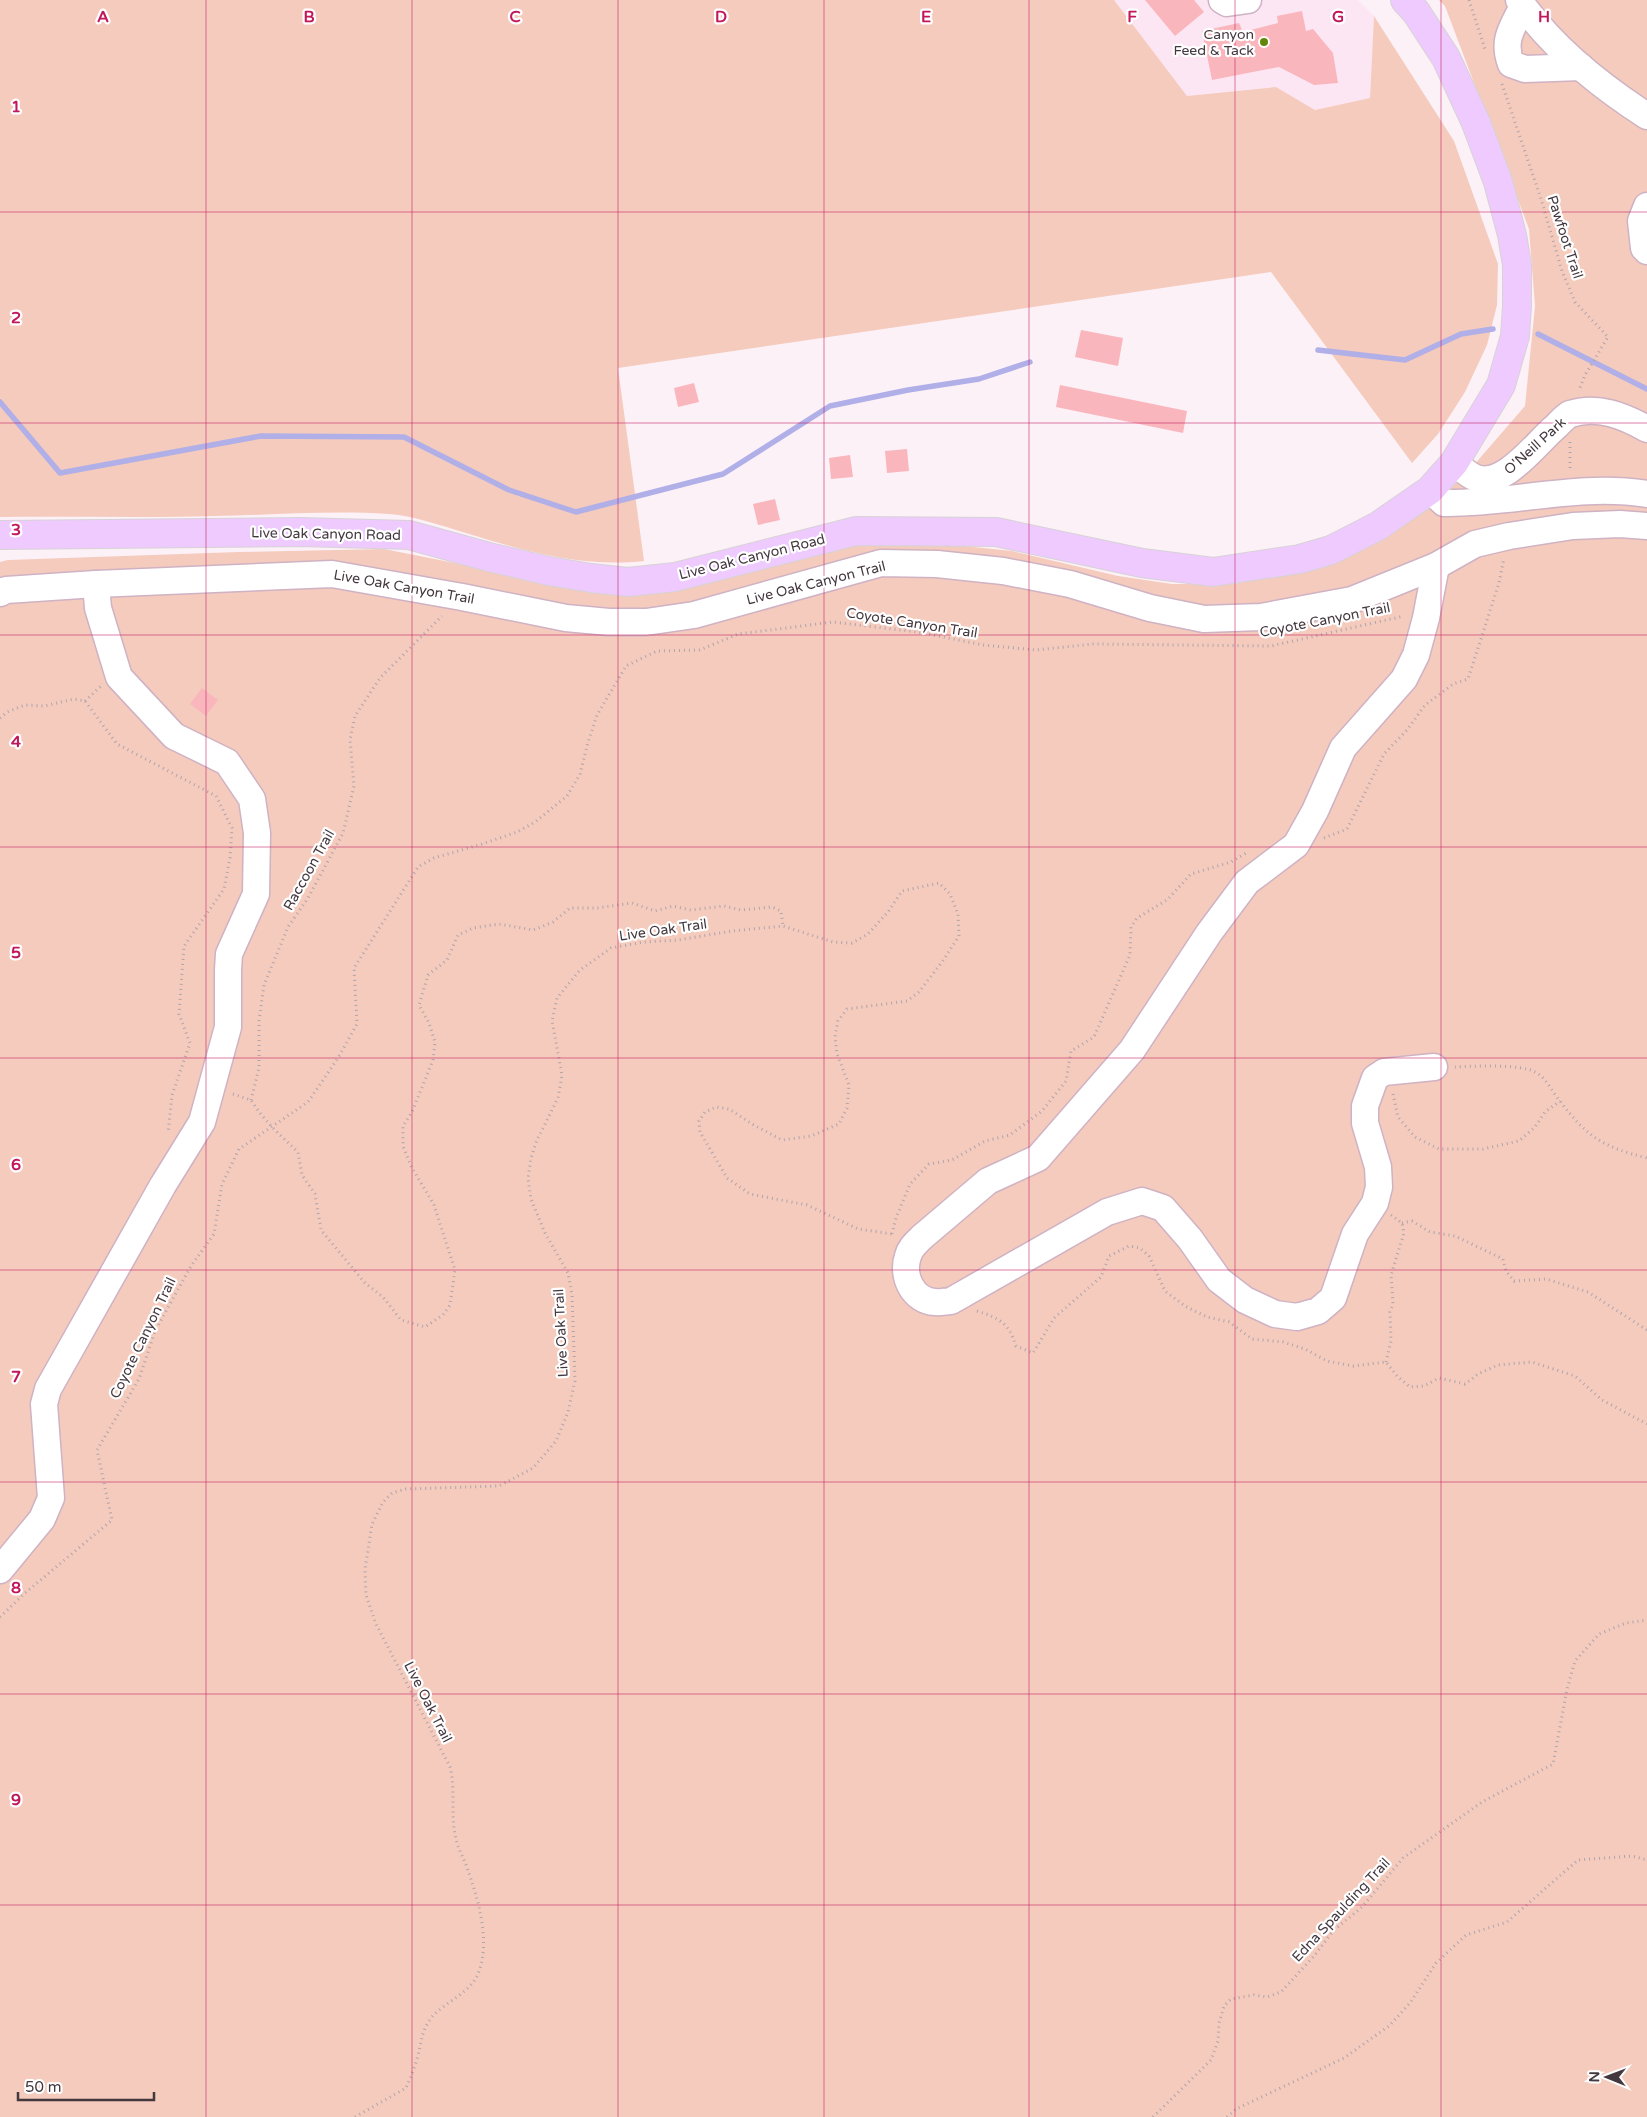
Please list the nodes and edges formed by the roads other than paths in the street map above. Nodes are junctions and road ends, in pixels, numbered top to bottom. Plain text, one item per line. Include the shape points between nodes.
1 (1222, 0) edge
2 (1248, 0) edge
3 (1405, 0) edge
4 (1521, 3) edge
5 (1581, 67) junction
6 (1647, 116) edge
7 (1647, 206) edge
8 (1647, 251) edge
9 (1647, 429) edge
10 (1459, 454) junction
11 (1507, 471) junction
12 (1430, 490) junction
13 (1647, 494) edge
14 (1512, 498) junction
15 (1647, 526) edge
16 (0, 535) edge
17 (1436, 566) junction
18 (96, 584) junction
19 (0, 593) edge
20 (1434, 1068) road end
21 (0, 1570) edge

1 - 2 street via 1227,3
3 - 10 main road, Live Oak Canyon Road via 1446,58 1476,123 1498,182 1517,265 1515,336 1508,363 1500,385
4 - 5 street via 1550,40
4 - 5 street via 1507,37 1506,52 1511,64 1525,69
5 - 6 street
7 - 8 street via 1641,221
9 - 11 street, O'Neill Park via 1615,413 1569,414
10 - 11 street, O'Neill Park via 1476,478 1490,481
10 - 12 main road, Live Oak Canyon Road
11 - 14 street
12 - 14 street, O'Neill Park via 1444,504
12 - 16 main road, Live Oak Canyon Road via 1378,526 1331,550 1300,559 1213,572 1142,563 996,532 856,531 675,577 628,582 549,571 410,535 300,532
13 - 14 street, O'Neill Park via 1571,491
15 - 17 street, Live Oak Canyon Trail via 1573,526 1510,536 1475,544
17 - 18 street, Live Oak Canyon Trail via 1352,600 1261,617 1204,619 1150,608 1070,584 1003,571 937,564 881,564 694,615 646,622 566,618 332,574
17 - 20 street via 1416,655 1404,679 1343,748 1296,845 1248,882 1209,932 1132,1050 1038,1158 988,1181 922,1237 908,1255 906,1266 912,1290 921,1298 935,1302 951,1301 1107,1212 1142,1201 1162,1208 1190,1239 1219,1280 1245,1300 1274,1314 1297,1317 1318,1311 1333,1298 1355,1234 1375,1203 1379,1187 1378,1167 1365,1123 1365,1106 1375,1078 1384,1072
18 - 19 street, Live Oak Canyon Trail
18 - 21 street via 98,608 118,677 174,736 227,762 252,798 257,833 256,894 229,954 228,1027 202,1122 48,1389 44,1404 51,1498 42,1519

